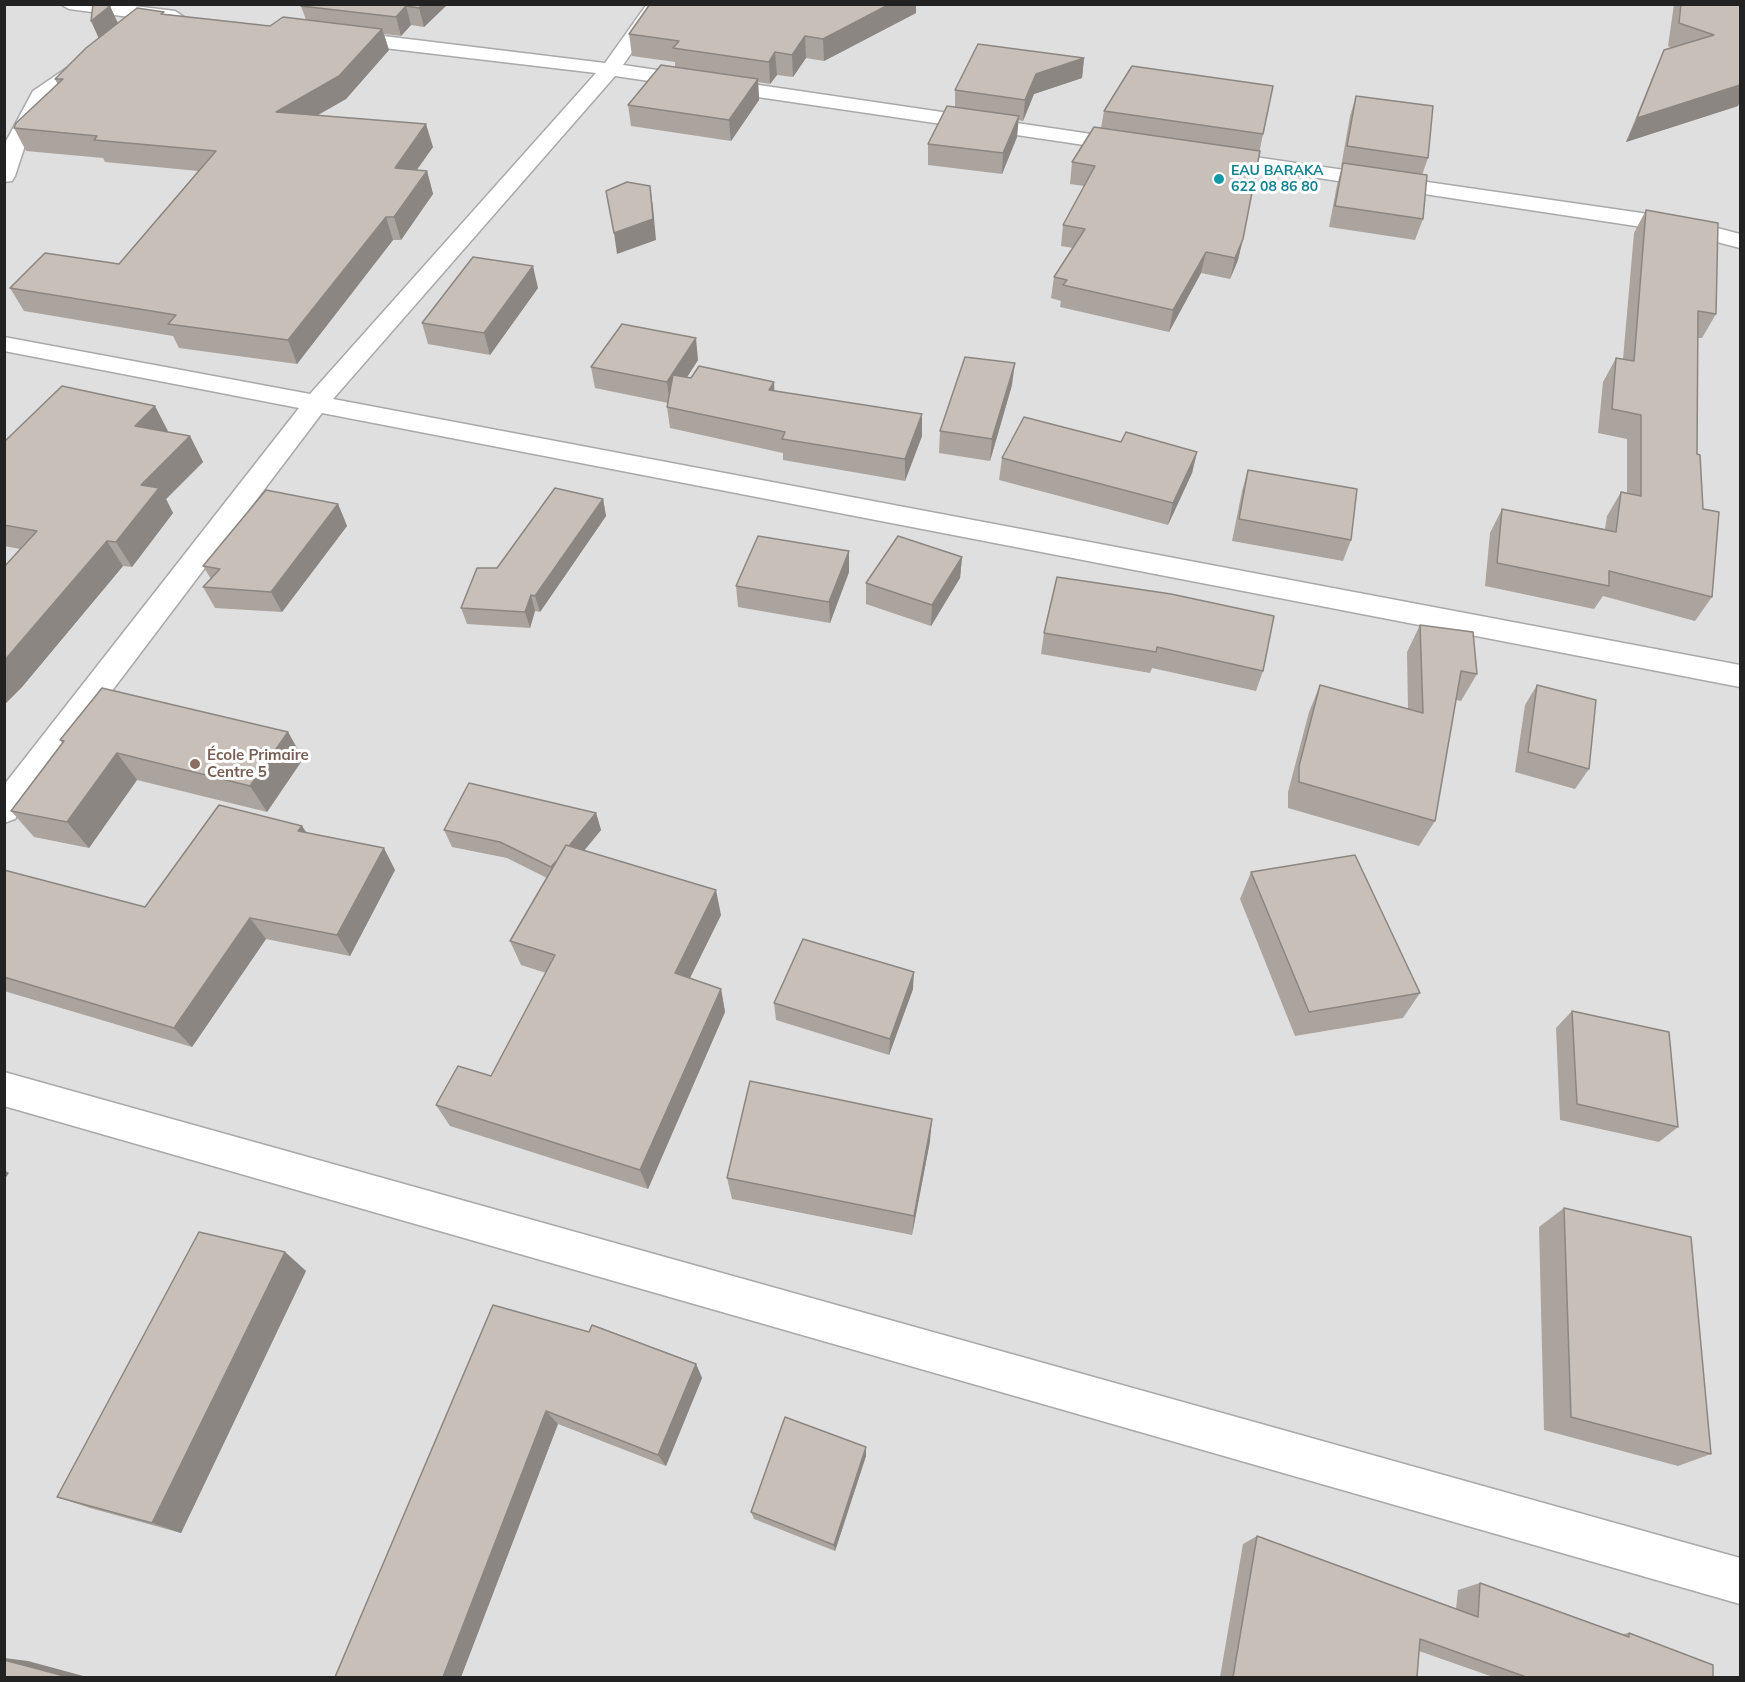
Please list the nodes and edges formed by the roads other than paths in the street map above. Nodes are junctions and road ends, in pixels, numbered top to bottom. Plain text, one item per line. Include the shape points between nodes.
1 (69, 4) edge
2 (657, 4) edge
3 (150, 14) junction
4 (197, 20) edge
5 (131, 28) edge
6 (327, 35) edge
7 (105, 49) edge
8 (610, 69) junction
9 (1152, 149) edge
10 (1188, 154) edge
11 (4, 176) edge
12 (1740, 241) edge
13 (4, 344) edge
14 (316, 404) junction
15 (1740, 676) edge
16 (4, 810) edge
17 (4, 1089) edge
18 (1740, 1581) edge

1 - 3 street
2 - 8 street
3 - 4 street
3 - 5 street
6 - 8 street
7 - 11 street via 84,67 43,91 18,133
8 - 9 street
8 - 14 street
10 - 12 street via 1683,226
13 - 14 street
14 - 15 street
14 - 16 street
17 - 18 street

